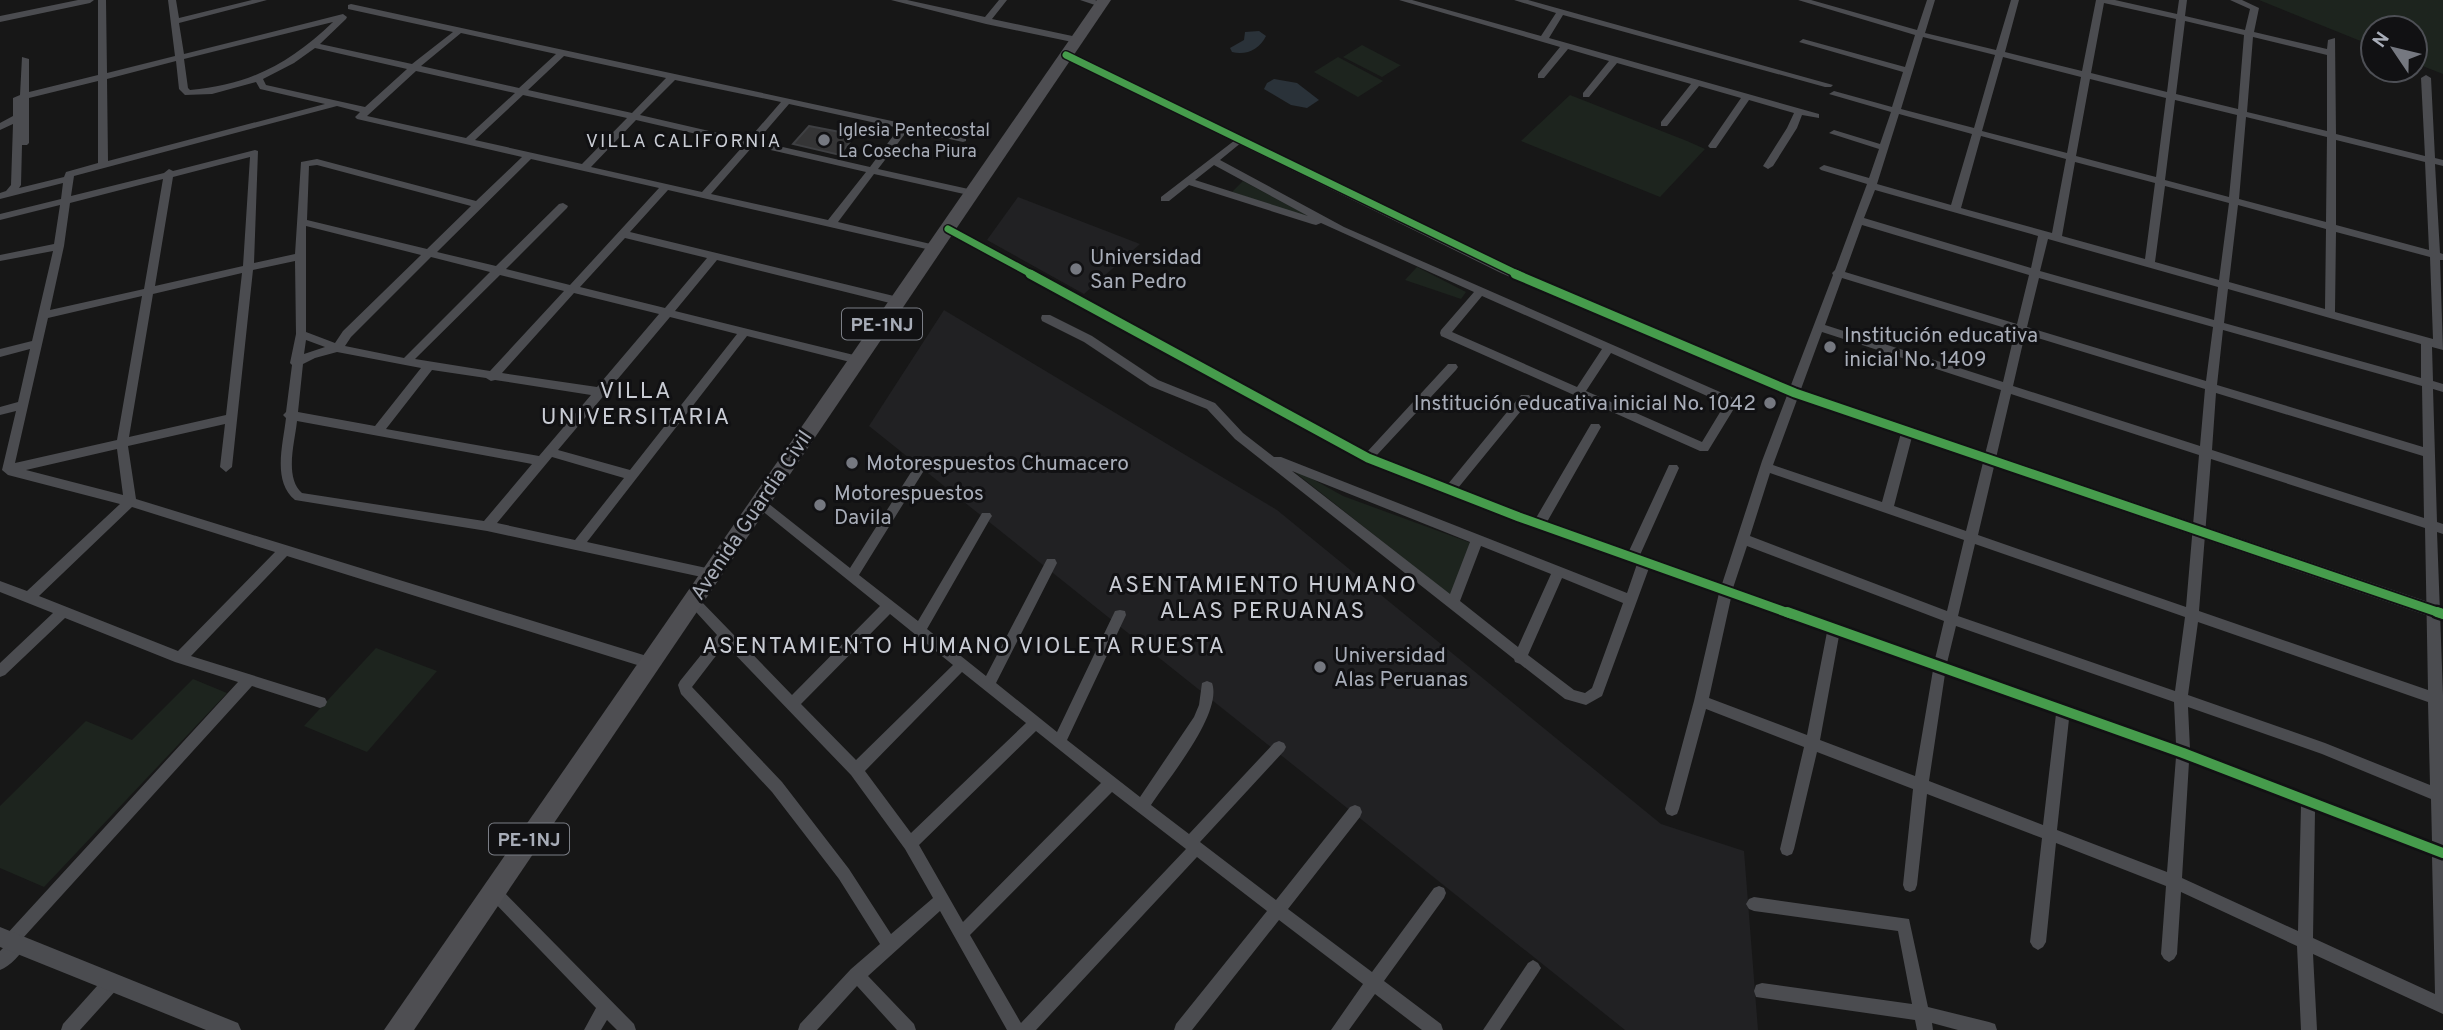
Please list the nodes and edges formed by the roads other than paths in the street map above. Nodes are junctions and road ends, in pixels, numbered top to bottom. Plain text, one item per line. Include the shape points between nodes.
1 (90, 0) edge
2 (102, 0) edge
3 (172, 0) edge
4 (263, 0) edge
5 (895, 0) edge
6 (1003, 0) edge
7 (1404, 0) edge
8 (1518, 0) edge
9 (1802, 0) edge
10 (1931, 0) edge
11 (2015, 0) edge
12 (2102, 0) edge
13 (2183, 0) edge
14 (2234, 0) edge
15 (1096, 1) edge
16 (353, 4) edge
17 (1560, 12) junction
18 (343, 18) junction
19 (2181, 18) junction
20 (0, 19) edge
21 (176, 21) junction
22 (986, 21) junction
23 (460, 30) junction
24 (1920, 34) junction
25 (2249, 34) junction
26 (1544, 39) junction
27 (2332, 40) dead end
28 (1803, 42) dead end
29 (314, 45) junction
30 (1566, 46) junction
31 (1071, 48) junction
32 (563, 52) junction
33 (2000, 52) junction
34 (2332, 53) junction
35 (181, 56) junction
36 (25, 59) dead end
37 (1615, 59) junction
38 (412, 69) junction
39 (1909, 71) junction
40 (2087, 72) junction
41 (104, 75) junction
42 (673, 76) junction
43 (1541, 76) dead end
44 (258, 79) junction
45 (1696, 82) junction
46 (2426, 84) edge
47 (520, 92) junction
48 (27, 94) junction
49 (1586, 94) dead end
50 (2171, 94) junction
51 (1747, 96) junction
52 (788, 101) junction
53 (335, 104) junction
54 (366, 110) junction
55 (1898, 110) junction
56 (1799, 111) junction
57 (2242, 111) junction
58 (1816, 116) dead end
59 (16, 118) junction
60 (635, 118) junction
61 (1664, 124) dead end
62 (0, 127) edge
63 (905, 127) junction
64 (1978, 132) junction
65 (1834, 133) dead end
66 (2332, 134) junction
67 (963, 139) dead end
68 (1239, 140) junction
69 (469, 141) junction
70 (750, 143) junction
71 (1713, 146) dead end
72 (1885, 148) junction
73 (529, 155) junction
74 (2072, 156) junction
75 (2430, 159) junction
76 (1213, 160) junction
77 (2443, 163) edge
78 (103, 164) junction
79 (1768, 166) dead end
80 (584, 168) junction
81 (1824, 168) dead end
82 (872, 170) junction
83 (169, 173) junction
84 (68, 179) junction
85 (2161, 179) junction
86 (1188, 181) junction
87 (1872, 184) junction
88 (667, 186) junction
89 (22, 191) junction
90 (972, 193) junction
91 (5, 195) edge
92 (705, 195) junction
93 (68, 199) junction
94 (1166, 200) dead end
95 (2234, 200) junction
96 (478, 205) junction
97 (563, 206) dead end
98 (1955, 210) junction
99 (0, 217) edge
100 (1858, 219) junction
101 (303, 222) junction
102 (831, 224) junction
103 (2331, 226) junction
104 (948, 229) junction
105 (1340, 229) junction
106 (623, 234) junction
107 (2050, 236) junction
108 (59, 246) junction
109 (935, 248) junction
110 (428, 253) junction
111 (300, 256) junction
112 (2439, 256) edge
113 (714, 257) junction
114 (0, 258) edge
115 (2150, 264) junction
116 (248, 268) junction
117 (497, 270) junction
118 (1837, 272) junction
119 (2035, 273) junction
120 (2224, 284) junction
121 (573, 289) junction
122 (149, 291) junction
123 (1480, 292) junction
124 (898, 301) junction
125 (667, 313) junction
126 (2330, 314) junction
127 (42, 316) junction
128 (1046, 318) dead end
129 (2220, 326) junction
130 (1818, 327) junction
131 (2021, 328) junction
132 (744, 332) junction
133 (301, 334) junction
134 (36, 344) junction
135 (2436, 344) edge
136 (337, 348) junction
137 (1609, 348) junction
138 (0, 353) edge
139 (858, 360) junction
140 (405, 362) junction
141 (296, 363) junction
142 (429, 366) junction
143 (1452, 367) dead end
144 (491, 377) junction
145 (2427, 383) junction
146 (2211, 386) junction
147 (2443, 388) edge
148 (2006, 389) junction
149 (600, 392) junction
150 (1579, 392) junction
151 (1795, 393) junction
152 (1524, 398) dead end
153 (22, 405) junction
154 (0, 411) edge
155 (289, 415) junction
156 (229, 419) junction
157 (1595, 427) dead end
158 (378, 432) junction
159 (1907, 433) junction
160 (122, 444) junction
161 (2205, 453) junction
162 (2428, 453) junction
163 (544, 456) junction
164 (1266, 457) junction
165 (1368, 458) junction
166 (1988, 461) junction
167 (226, 467) dead end
168 (1766, 467) junction
169 (1673, 468) dead end
170 (919, 469) dead end
171 (4, 471) edge
172 (631, 475) junction
173 (1450, 490) junction
174 (130, 502) junction
175 (760, 503) junction
176 (1886, 508) junction
177 (986, 516) dead end
178 (1539, 524) junction
179 (487, 526) junction
180 (2437, 526) edge
181 (2198, 532) junction
182 (1973, 537) junction
183 (1743, 539) junction
184 (1477, 541) junction
185 (578, 545) junction
186 (285, 550) junction
187 (1639, 559) junction
188 (1051, 563) dead end
189 (1558, 572) junction
190 (711, 574) junction
191 (851, 577) junction
192 (0, 586) edge
193 (1726, 590) junction
194 (28, 598) junction
195 (1631, 600) junction
196 (692, 601) junction
197 (1452, 604) junction
198 (888, 607) junction
199 (2437, 612) edge
200 (62, 613) junction
201 (1120, 615) dead end
202 (2192, 615) junction
203 (1952, 619) junction
204 (1834, 627) junction
205 (919, 631) junction
206 (725, 634) junction
207 (180, 658) junction
208 (1520, 658) junction
209 (650, 663) junction
210 (961, 665) junction
211 (1940, 665) junction
212 (0, 671) edge
213 (248, 681) junction
214 (988, 686) junction
215 (1207, 687) dead end
216 (2180, 700) junction
217 (2439, 700) edge
218 (1701, 701) junction
219 (320, 702) dead end
220 (792, 704) junction
221 (2063, 711) junction
222 (1035, 723) junction
223 (1059, 742) junction
224 (1812, 743) junction
225 (1279, 747) dead end
226 (2183, 753) junction
227 (856, 770) junction
228 (1111, 783) junction
229 (1921, 785) junction
230 (2438, 795) junction
231 (2308, 802) junction
232 (1142, 806) junction
233 (1672, 809) dead end
234 (1355, 812) dead end
235 (2050, 834) junction
236 (910, 844) junction
237 (1193, 846) junction
238 (1787, 849) dead end
239 (2442, 852) edge
240 (2173, 881) junction
241 (1910, 885) dead end
242 (494, 891) junction
243 (1439, 893) dead end
244 (942, 900) junction
245 (1754, 904) dead end
246 (1278, 913) junction
247 (961, 934) junction
248 (2038, 942) dead end
249 (2305, 943) junction
250 (7, 944) edge
251 (890, 946) junction
252 (2169, 954) dead end
253 (0, 962) edge
254 (1533, 968) dead end
255 (857, 975) junction
256 (112, 982) junction
257 (1375, 983) junction
258 (1762, 990) dead end
259 (2443, 1003) edge
260 (606, 1007) junction
261 (1922, 1013) junction
262 (69, 1030) edge
263 (231, 1030) edge
264 (398, 1030) edge
265 (592, 1030) edge
266 (628, 1030) edge
267 (806, 1030) edge
268 (908, 1030) edge
269 (1016, 1030) edge
270 (1025, 1030) edge
271 (1182, 1030) edge
272 (1339, 1030) edge
273 (1435, 1030) edge
274 (1491, 1030) edge
275 (1925, 1030) edge
276 (1989, 1030) edge
277 (2309, 1030) edge

1 - 20 street
2 - 41 street
3 - 21 street
4 - 21 street
5 - 22 street
6 - 22 street
7 - 26 street
8 - 17 street
9 - 24 street
10 - 24 street
11 - 33 street
12 - 19 street
12 - 40 street
13 - 19 street
14 - 25 street via 2255,8
15 - 31 highway, Avenida Guardia Civil / PE-1NJ
16 - 18 street
16 - 23 street
17 - 26 street
17 - 55 street
18 - 29 street
18 - 35 street
19 - 25 street
19 - 50 street
21 - 35 street
22 - 31 street
23 - 32 street
23 - 38 street
24 - 33 street
24 - 39 street
25 - 34 street
25 - 57 street
26 - 30 street
27 - 34 street
28 - 39 street
29 - 38 street
29 - 44 street via 274,74
30 - 37 street
30 - 43 street
31 - 68 street
31 - 90 highway, Avenida Guardia Civil / PE-1NJ
32 - 42 street
32 - 47 street
33 - 40 street
33 - 64 street
34 - 66 street
35 - 41 street
35 - 44 street via 188,93
36 - 48 street
37 - 45 street
37 - 49 street
38 - 47 street
38 - 54 street
39 - 55 street
40 - 50 street
40 - 74 street
41 - 48 street
41 - 78 street
42 - 52 street
42 - 60 street
44 - 53 street via 263,87
45 - 51 street
45 - 61 street
46 - 75 street
47 - 60 street
47 - 69 street
48 - 59 street via 16,100
48 - 89 street
50 - 57 street
50 - 85 street
51 - 56 street
51 - 71 street
52 - 63 street
52 - 70 street
53 - 54 street
53 - 78 street
54 - 69 street via 360,117
55 - 64 street
55 - 72 street
56 - 58 street
56 - 79 street
57 - 66 street
57 - 95 street
59 - 62 street
59 - 91 street via 16,185
60 - 70 street
60 - 80 street
63 - 67 street
63 - 82 street
64 - 74 street
64 - 98 street
65 - 72 street
66 - 75 street
66 - 103 street
68 - 76 street
68 - 151 street via 1506,270
69 - 73 street
70 - 82 street
70 - 92 street
72 - 87 street
73 - 80 street
73 - 96 street
74 - 85 street
74 - 107 street
75 - 77 street
75 - 112 street
76 - 86 street
76 - 105 street
78 - 84 street via 69,174
80 - 88 street
81 - 87 street
82 - 90 street
82 - 102 street
83 - 93 street
83 - 116 street via 255,153
83 - 122 street
84 - 89 street
84 - 93 street
85 - 95 street
85 - 115 street
86 - 94 street
86 - 105 street
87 - 98 street
87 - 100 street
88 - 92 street
88 - 106 street
89 - 91 street
90 - 104 highway, Avenida Guardia Civil / PE-1NJ
92 - 102 street
93 - 99 street
93 - 108 street
95 - 103 street
95 - 120 street
96 - 101 street via 309,162 304,164
96 - 110 street
97 - 117 street
98 - 107 street
100 - 118 street
100 - 119 street
101 - 110 street
101 - 111 street
102 - 109 street
103 - 112 street
103 - 126 street
104 - 109 highway, Avenida Guardia Civil / PE-1NJ
104 - 165 street
105 - 123 street
106 - 113 street
106 - 121 street
107 - 115 street
107 - 119 street
108 - 114 street
108 - 127 street
109 - 124 highway, Avenida Guardia Civil / PE-1NJ
110 - 117 street
110 - 136 street
111 - 116 street
111 - 133 street
112 - 135 street
113 - 124 street
113 - 125 street
115 - 120 street
116 - 122 street
116 - 156 street
117 - 121 street
117 - 140 street
118 - 130 street
118 - 131 street
119 - 129 street
119 - 131 street
120 - 126 street
120 - 129 street
121 - 125 street
121 - 144 street
122 - 127 street
122 - 160 street
123 - 137 street
123 - 150 street via 1445,333
124 - 139 highway, Avenida Guardia Civil / PE-1NJ
125 - 132 street
125 - 149 street
126 - 135 street
127 - 134 street
128 - 164 street via 1154,383 1211,406
129 - 145 street
129 - 146 street
130 - 148 street
130 - 151 street
131 - 146 street
131 - 148 street
132 - 139 street
132 - 172 street
133 - 136 street
133 - 141 street
134 - 138 street
134 - 153 street
135 - 145 street
136 - 140 street
136 - 141 street
137 - 150 street
137 - 150 street via 1732,402 1704,448
139 - 175 highway, Avenida Guardia Civil / PE-1NJ
140 - 142 street
141 - 155 street
142 - 144 street
142 - 158 street
143 - 165 street
144 - 149 street
145 - 147 street
145 - 162 street
146 - 161 street
146 - 162 street
148 - 161 street
148 - 166 street
149 - 163 street
151 - 159 street
151 - 168 street
152 - 173 street
153 - 154 street
153 - 171 street
155 - 158 street
155 - 179 street via 287,479 299,497
156 - 160 street
156 - 167 street
157 - 178 street
158 - 163 street
159 - 166 street
159 - 176 street
160 - 171 street
160 - 174 street
161 - 180 street
161 - 181 street
162 - 180 street
163 - 172 street
163 - 179 street
164 - 184 street
164 - 197 street
165 - 173 street
166 - 181 street
166 - 182 street
168 - 176 street
168 - 183 street
169 - 187 street
170 - 191 street
171 - 174 street
172 - 185 street
173 - 178 street
174 - 186 street
174 - 194 street
175 - 190 highway, Avenida Guardia Civil / PE-1NJ
175 - 191 street
176 - 182 street
177 - 205 street
178 - 187 street
179 - 185 street
180 - 199 street
181 - 199 street
181 - 202 street
182 - 202 street
182 - 203 street
183 - 193 street
183 - 203 street
184 - 189 street
184 - 197 street
185 - 190 street
186 - 207 street
186 - 209 street
187 - 193 street
187 - 195 street
188 - 214 street
189 - 195 street
189 - 208 street
190 - 196 highway, Avenida Guardia Civil / PE-1NJ
191 - 198 street
192 - 194 street
193 - 204 street
193 - 218 street
194 - 200 street
195 - 208 street via 1601,684 1591,698 1578,698 1559,689
196 - 206 street
196 - 209 highway, Avenida Guardia Civil / PE-1NJ
197 - 208 street
198 - 205 street
198 - 220 street
199 - 217 street
200 - 207 street
200 - 212 street
201 - 223 street
202 - 216 street
202 - 217 street
203 - 211 street
203 - 216 street
204 - 211 street
204 - 224 street
205 - 210 street
206 - 220 street
206 - 251 street via 685,685 686,690 777,787 845,874
207 - 213 street
209 - 242 highway, Avenida Guardia Civil / PE-1NJ
210 - 214 street
210 - 227 street
211 - 221 street
211 - 229 street
213 - 219 street
213 - 250 street
214 - 222 street
215 - 232 street via 1200,720
216 - 226 street
216 - 230 street via 2325,749
217 - 230 street
218 - 224 street
218 - 233 street
220 - 227 street
221 - 226 street
221 - 235 street
222 - 223 street
222 - 236 street
223 - 228 street
224 - 229 street
224 - 238 street
225 - 237 street
226 - 231 street
226 - 240 street
227 - 236 street
228 - 232 street
228 - 247 street
229 - 235 street
229 - 241 street
230 - 239 street
231 - 239 street
231 - 249 street
232 - 237 street
234 - 246 street
235 - 240 street
235 - 248 street
236 - 244 street
237 - 246 street
237 - 270 street
239 - 259 street
240 - 249 street
240 - 252 street
242 - 260 street
242 - 264 highway, Avenida Guardia Civil / PE-1NJ
243 - 257 street
244 - 247 street
244 - 251 street
245 - 261 street via 1904,924
246 - 257 street
246 - 271 street
247 - 269 street
249 - 259 street
249 - 277 street
250 - 253 street
250 - 256 street
251 - 255 street
254 - 274 street
255 - 267 street
255 - 268 street
256 - 262 street
256 - 263 street
257 - 272 street
257 - 273 street
258 - 261 street
260 - 265 street
260 - 266 street
261 - 275 street
261 - 276 street

